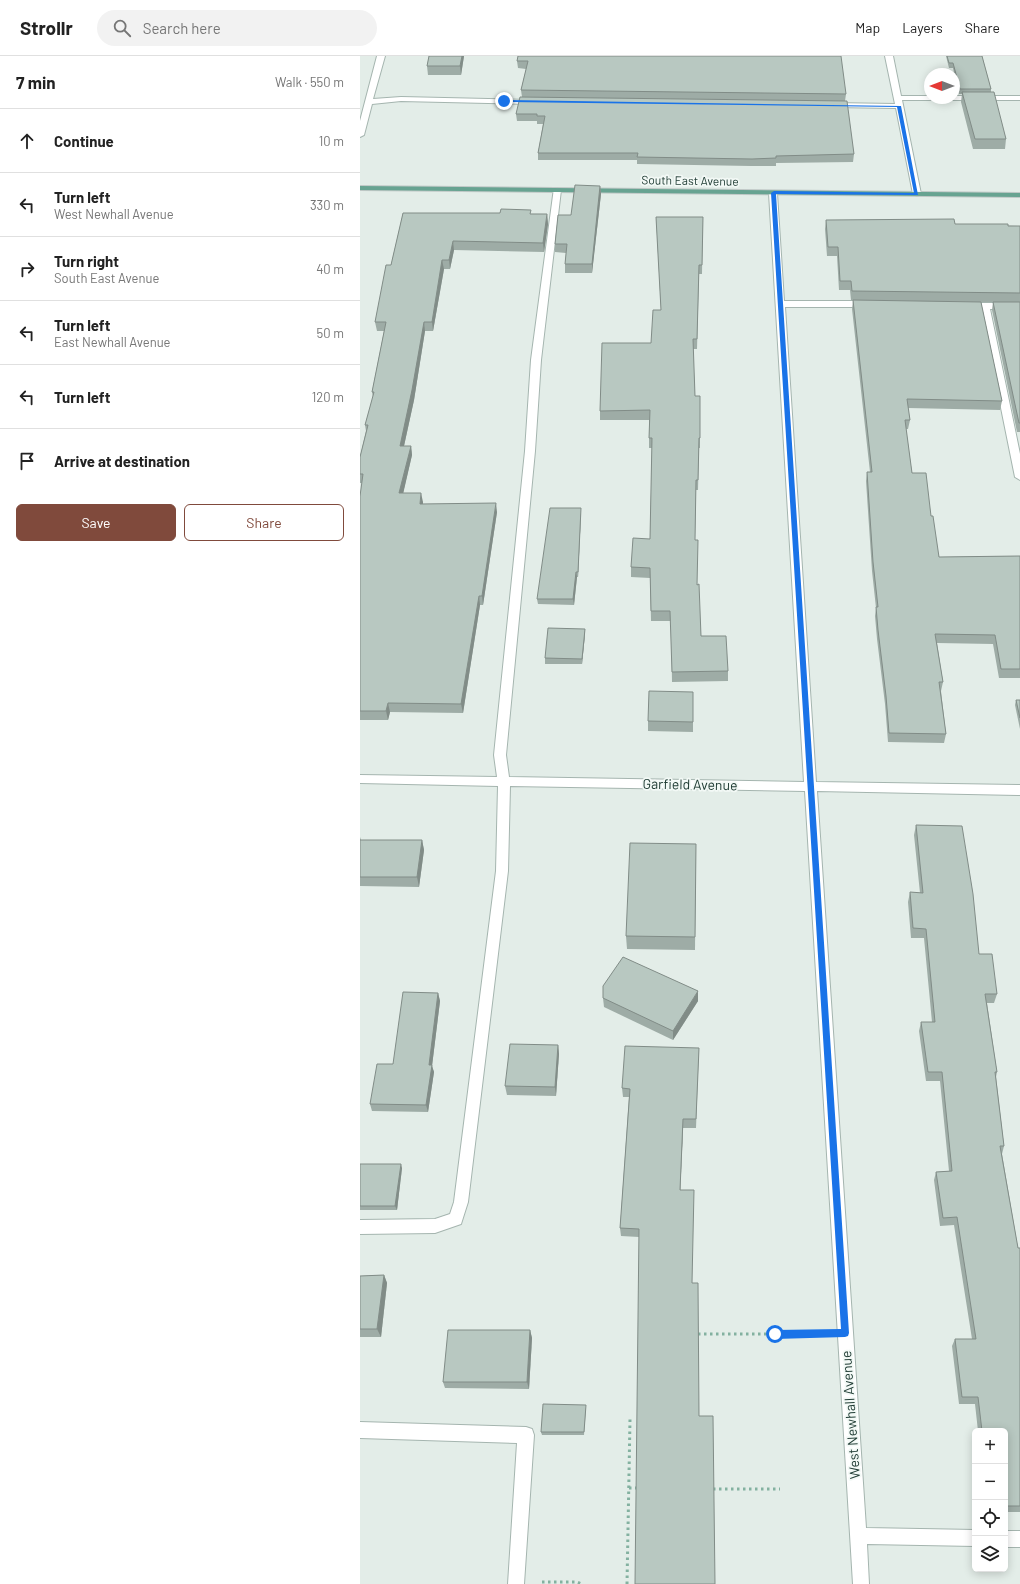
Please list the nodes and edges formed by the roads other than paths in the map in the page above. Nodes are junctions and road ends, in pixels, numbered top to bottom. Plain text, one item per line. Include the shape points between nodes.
1 (381, 56) edge
2 (889, 56) edge
3 (960, 98) edge
4 (1020, 98) edge
5 (924, 99) edge
6 (369, 102) junction
7 (543, 102) edge
8 (898, 102) junction
9 (820, 105) edge
10 (360, 135) edge
11 (360, 188) edge
12 (557, 190) junction
13 (774, 193) junction
14 (917, 194) junction
15 (1020, 195) edge
16 (780, 304) junction
17 (876, 304) edge
18 (961, 306) edge
19 (1020, 306) edge
20 (985, 307) junction
21 (1020, 477) edge
22 (360, 779) edge
23 (504, 781) junction
24 (811, 787) junction
25 (1020, 790) edge
26 (360, 1227) edge
27 (360, 1432) edge
28 (858, 1536) junction
29 (972, 1538) edge
30 (1008, 1539) edge
31 (1020, 1539) edge
32 (516, 1583) edge
33 (861, 1584) edge

1 - 6 street
2 - 8 street
3 - 4 street
5 - 8 street
6 - 7 street via 401,99
6 - 10 street
8 - 9 street
8 - 14 street
11 - 12 main road, South East Avenue
12 - 13 main road, South East Avenue
12 - 23 street via 536,360 530,451 500,755
13 - 14 main road, South East Avenue
13 - 16 street, West Newhall Avenue
14 - 15 main road, South East Avenue
16 - 17 street
16 - 24 street, West Newhall Avenue
18 - 20 street
19 - 20 street
20 - 21 street
22 - 23 street, Garfield Avenue
23 - 24 street, Garfield Avenue
23 - 26 street via 502,872 461,1202 456,1219 435,1226
24 - 25 street, Garfield Avenue
24 - 28 street, West Newhall Avenue
27 - 32 street via 526,1435
28 - 29 street
28 - 33 street, West Newhall Avenue
30 - 31 street

